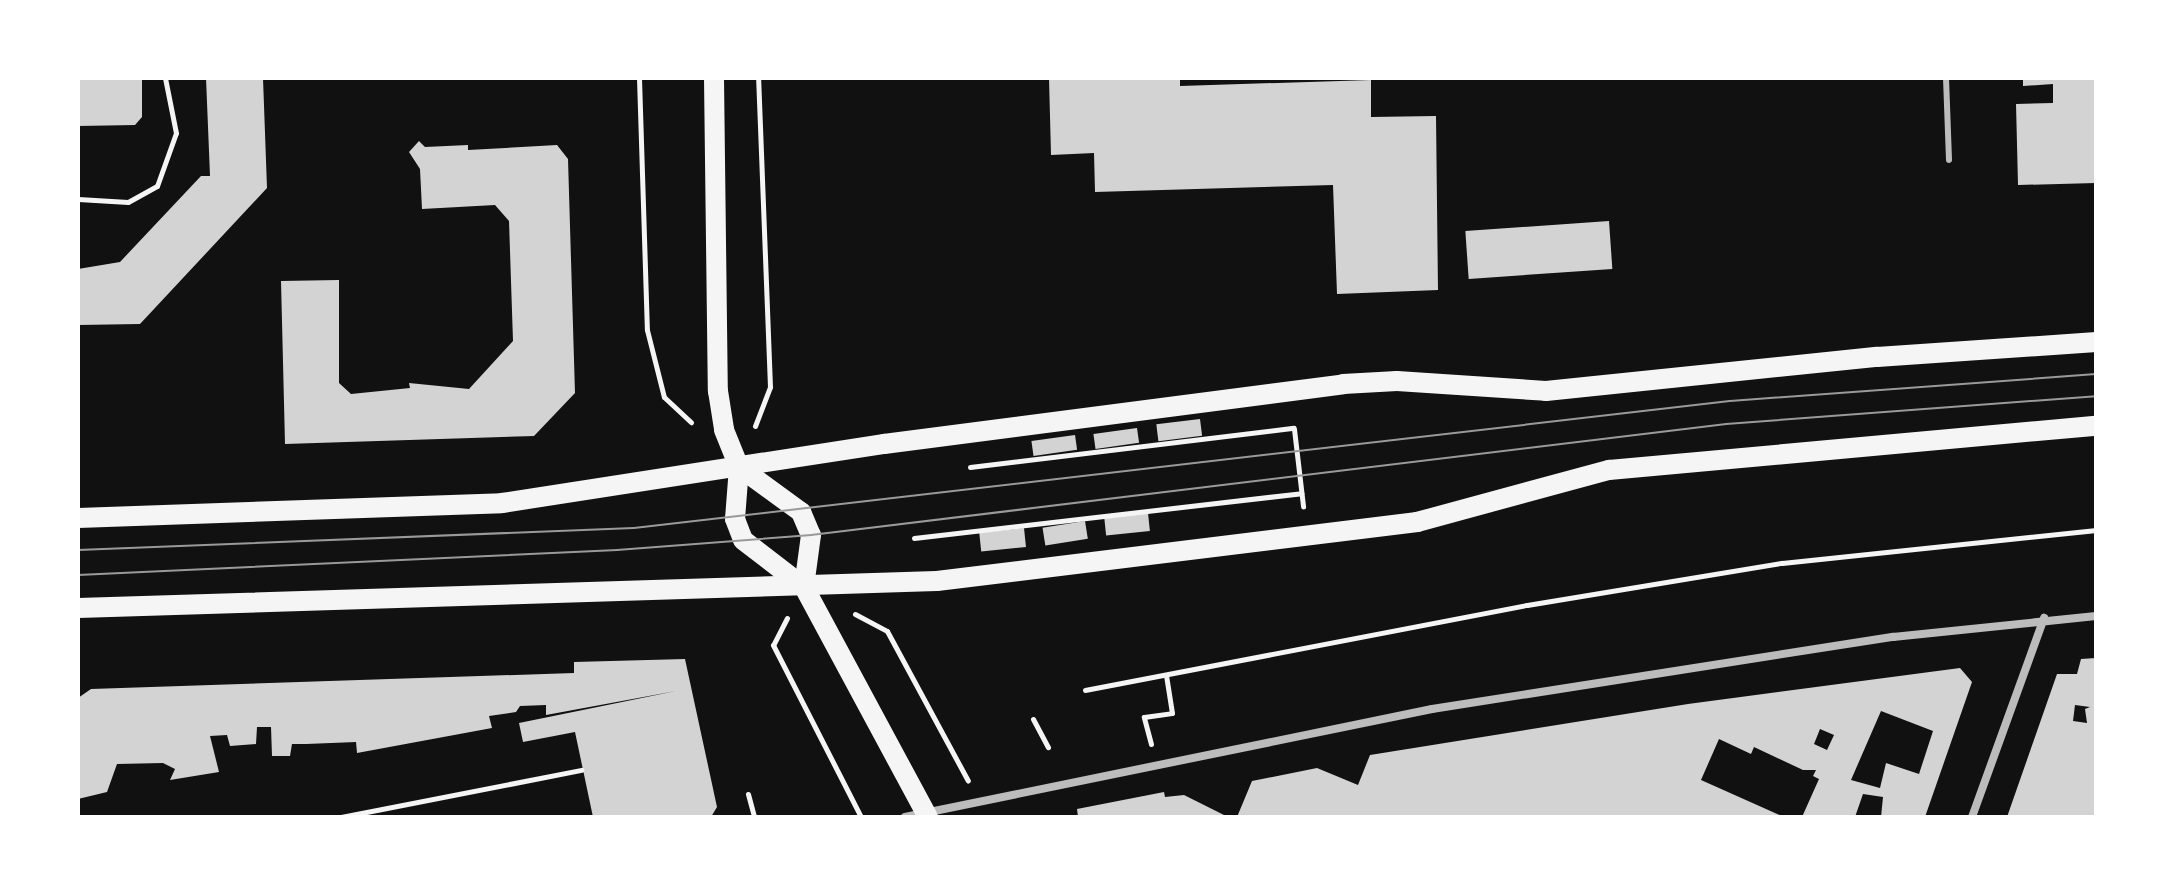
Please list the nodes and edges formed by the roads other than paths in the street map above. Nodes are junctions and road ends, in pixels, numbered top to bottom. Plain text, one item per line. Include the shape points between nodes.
1 (714, 78) edge
2 (1946, 78) edge
3 (1949, 160) dead end
4 (2096, 342) edge
5 (2096, 426) edge
6 (739, 467) junction
7 (78, 518) edge
8 (804, 587) junction
9 (78, 608) edge
10 (2096, 616) edge
11 (2044, 618) junction
12 (920, 816) edge
13 (1972, 817) edge

1 - 6 main road via 718,391 724,430
2 - 3 lane
4 - 6 main road via 1877,357 1546,391 1397,381 1343,384
5 - 8 main road via 1692,459 1579,477 1417,522 937,581
6 - 7 main road via 502,503
6 - 8 main road via 735,519 743,540
6 - 8 main road via 801,512 811,535
8 - 9 main road
8 - 12 main road
10 - 11 street
11 - 12 street via 1432,709
11 - 13 street

